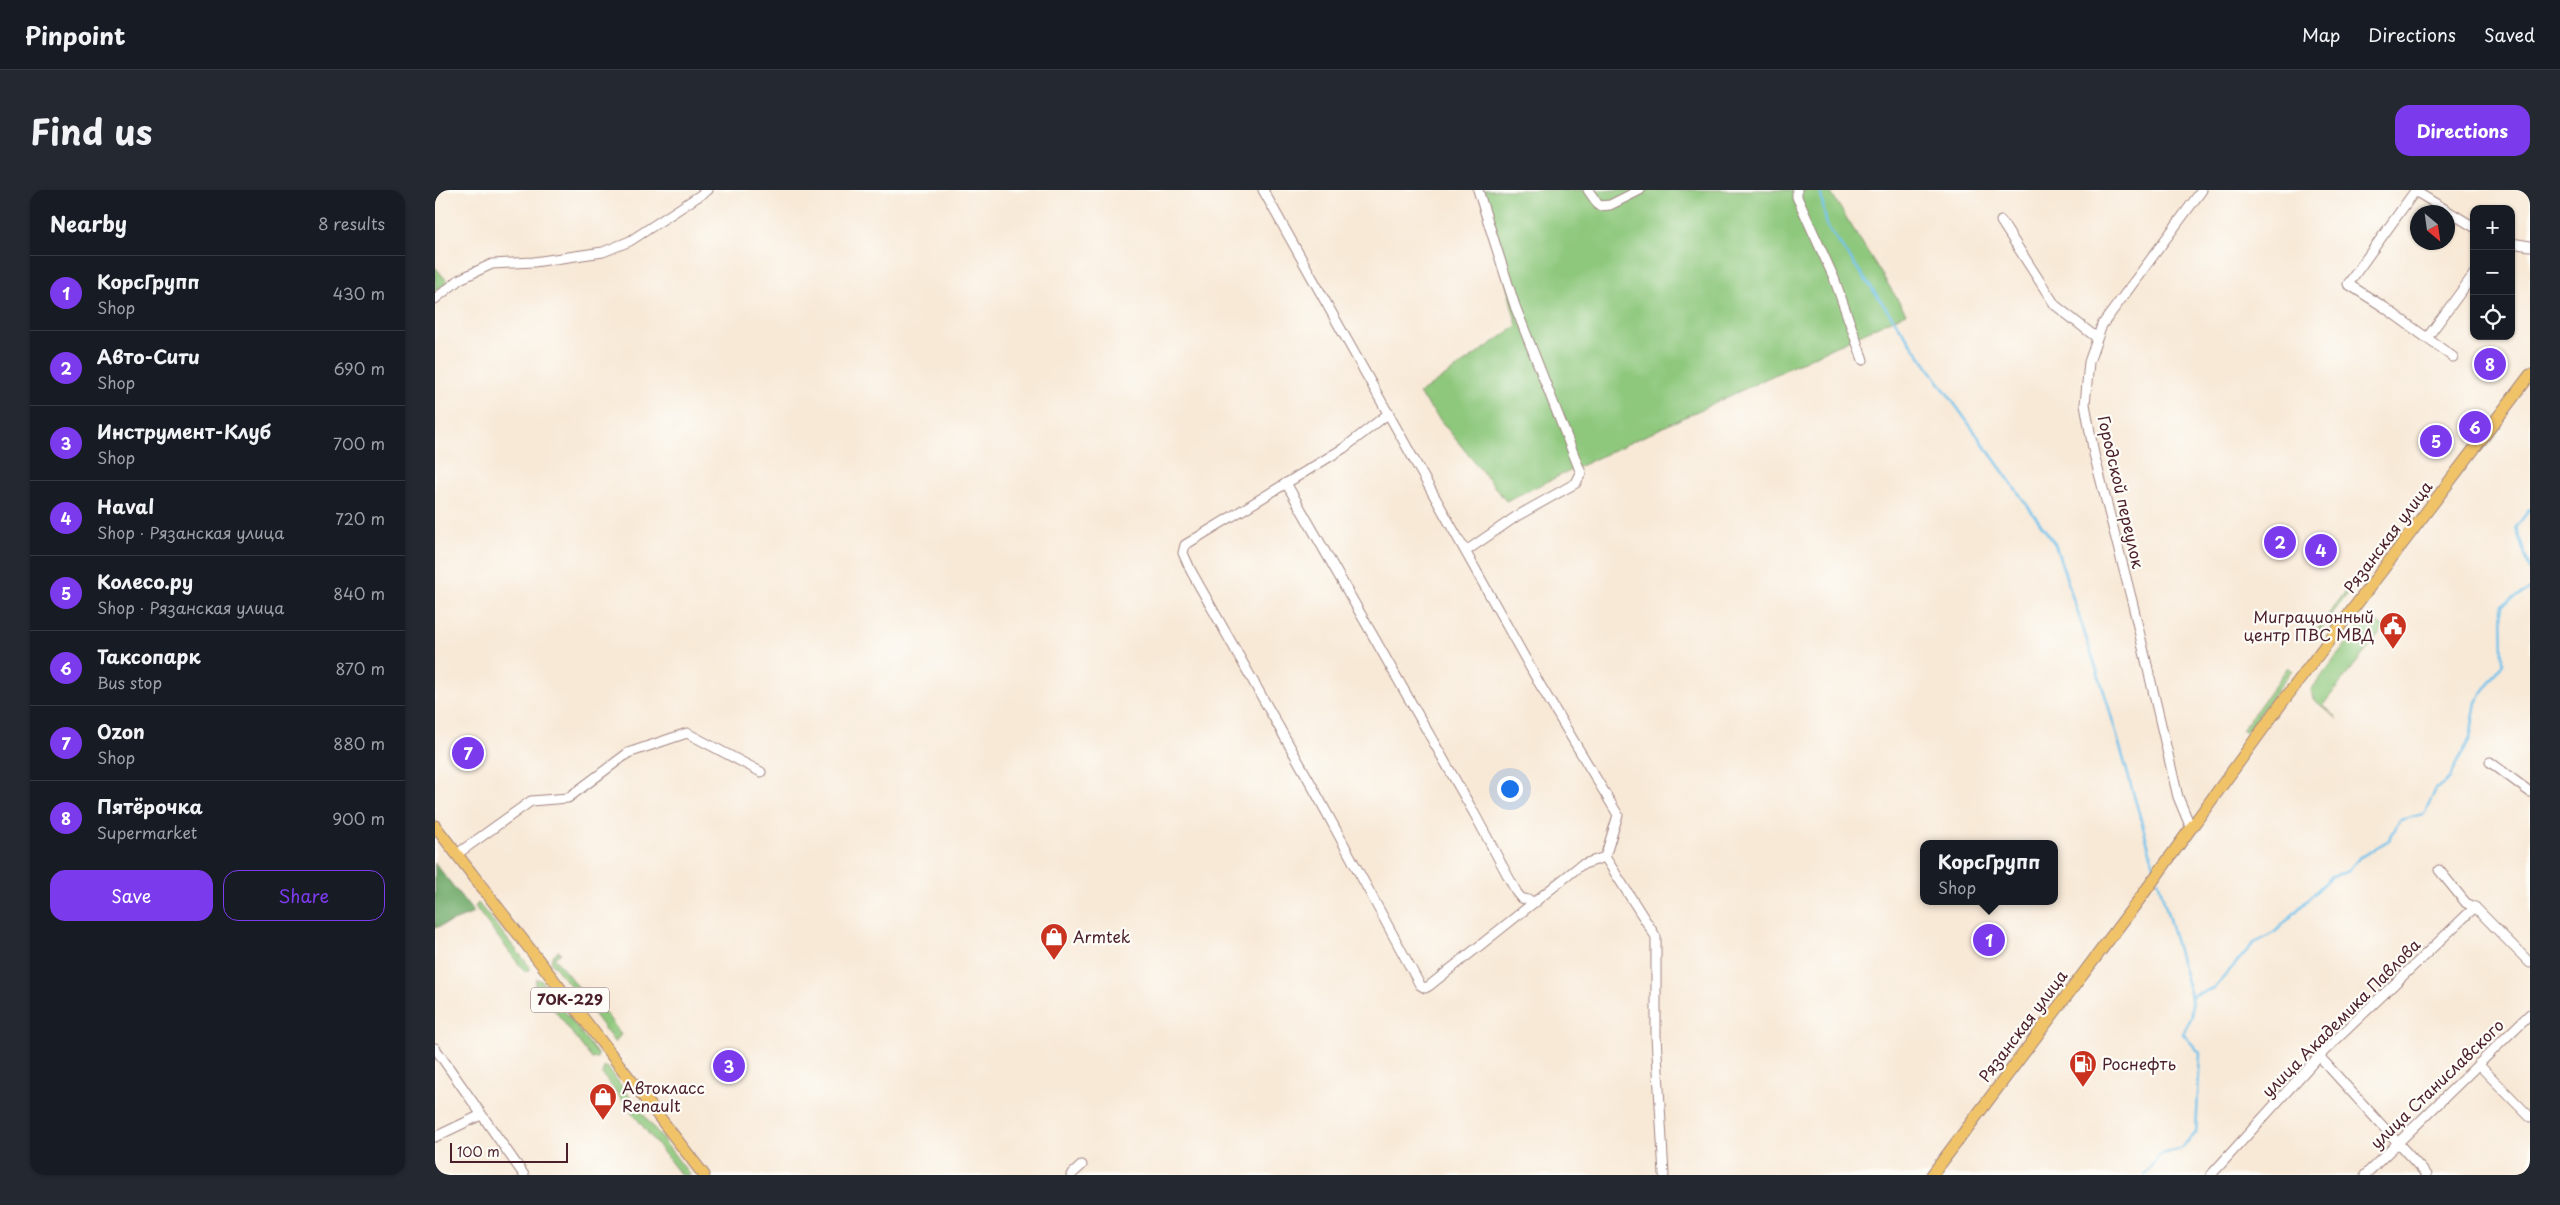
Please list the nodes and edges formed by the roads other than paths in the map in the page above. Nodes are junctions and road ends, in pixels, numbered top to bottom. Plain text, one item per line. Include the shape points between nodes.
1 (708, 190) edge
2 (1263, 190) edge
3 (1478, 190) edge
4 (1588, 190) edge
5 (1640, 190) edge
6 (1797, 190) edge
7 (2202, 190) edge
8 (2001, 221) dead end
9 (2470, 225) edge
10 (2515, 244) edge
11 (2530, 246) edge
12 (2470, 279) edge
13 (435, 299) edge
14 (2097, 338) junction
15 (2427, 338) junction
16 (2453, 357) dead end
17 (1863, 360) dead end
18 (2530, 375) edge
19 (1389, 413) junction
20 (1286, 483) junction
21 (1466, 551) junction
22 (2490, 762) dead end
23 (761, 772) dead end
24 (2530, 792) edge
25 (435, 826) edge
26 (2191, 828) junction
27 (457, 854) junction
28 (1605, 857) junction
29 (2439, 870) dead end
30 (1536, 902) junction
31 (2475, 907) junction
32 (2530, 963) edge
33 (2530, 1014) edge
34 (435, 1048) edge
35 (2319, 1056) junction
36 (2478, 1064) junction
37 (481, 1115) junction
38 (2530, 1117) edge
39 (435, 1137) edge
40 (2397, 1144) junction
41 (1082, 1165) dead end
42 (524, 1175) edge
43 (704, 1175) edge
44 (1071, 1175) edge
45 (1664, 1175) edge
46 (1932, 1175) edge
47 (2211, 1175) edge
48 (2365, 1175) edge
49 (2427, 1175) edge

1 - 13 street via 630,240 599,254 492,264 460,279
2 - 19 street
3 - 21 street via 1515,306 1581,473 1576,483 1517,516
4 - 5 street via 1599,206 1610,205
6 - 17 street via 1797,197 1833,278
7 - 14 street, Городской переулок via 2102,325
8 - 14 street via 2055,305
9 - 15 street via 2415,191 2348,284
10 - 11 street
12 - 15 street
14 - 26 street, Городской переулок via 2089,362 2085,404 2094,454 2178,797
15 - 16 street
18 - 26 main road, Рязанская улица
19 - 20 street via 1364,435
19 - 21 street
20 - 30 street via 1517,893 1521,898
20 - 30 street via 1185,545 1185,558 1420,985 1429,986
21 - 28 street via 1539,683 1618,815
22 - 24 street
23 - 27 street via 687,733 627,753 568,798 531,801
25 - 27 main road, 70К-229
26 - 46 main road, Рязанская улица
27 - 43 main road, 70К-229
28 - 30 street via 1581,865
28 - 45 street via 1656,937 1656,1036
29 - 31 street via 2466,903
31 - 32 street
31 - 35 street, улица Академика Павлова
33 - 36 street, улица Станиславского
34 - 37 street
35 - 40 street
35 - 47 street, улица Академика Павлова
36 - 38 street
36 - 40 street, улица Станиславского
37 - 39 street
37 - 42 street
40 - 48 street, улица Станиславского
40 - 49 street
41 - 44 street

